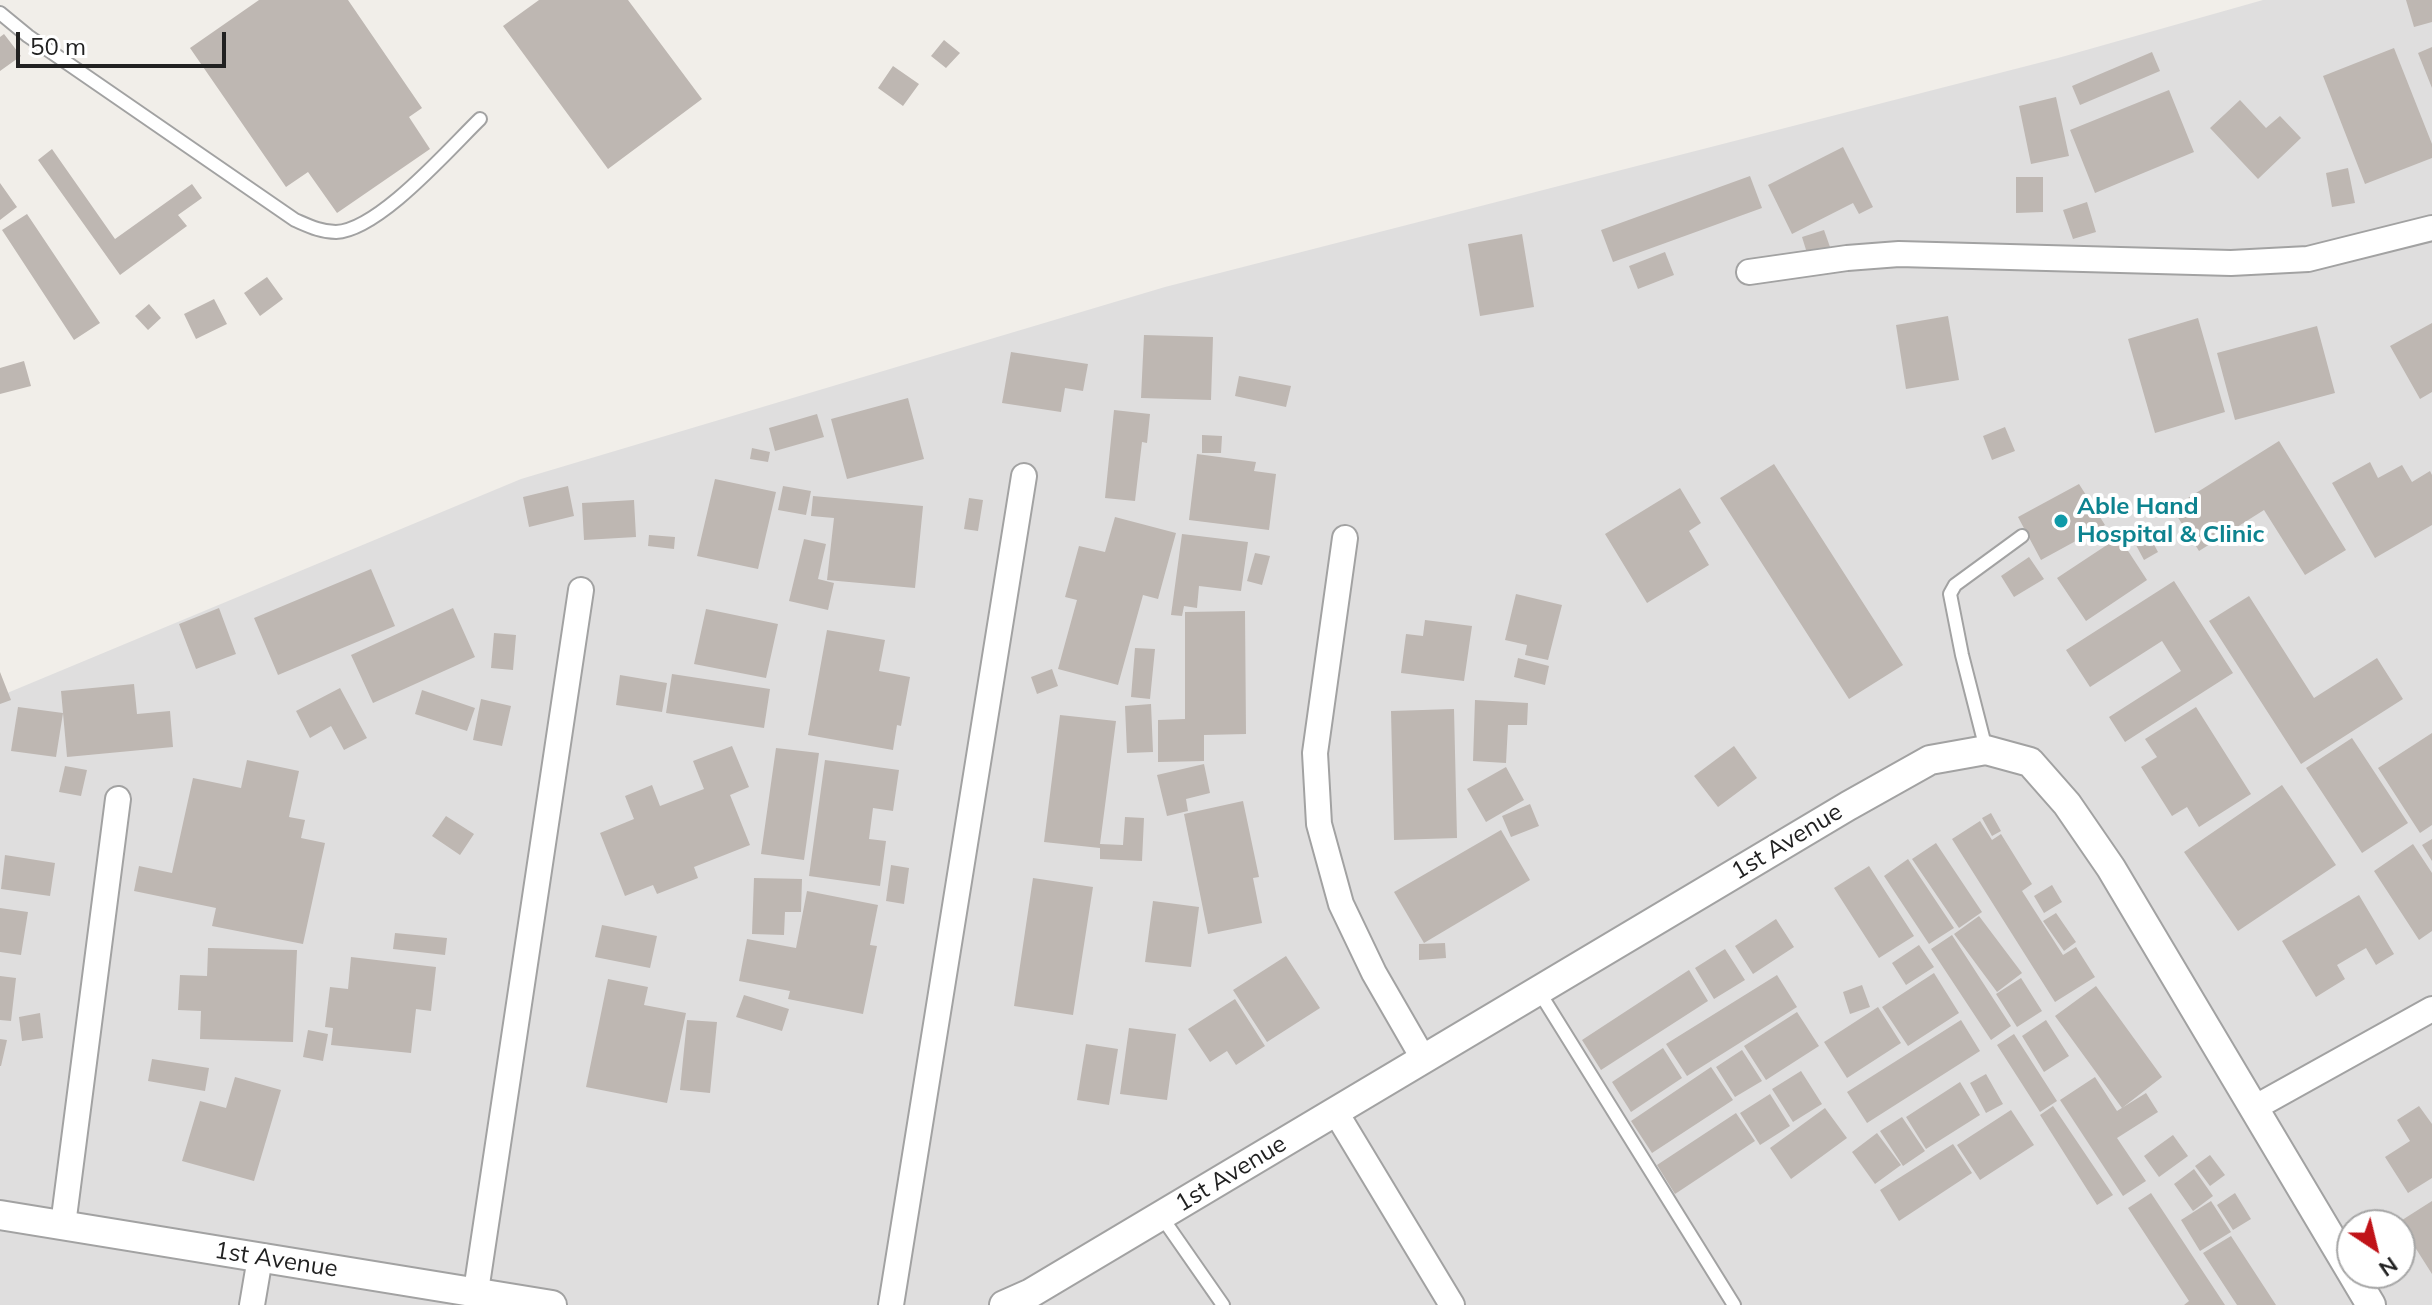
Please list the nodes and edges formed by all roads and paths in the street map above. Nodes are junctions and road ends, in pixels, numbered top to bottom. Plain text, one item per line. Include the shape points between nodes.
1 (0, 13) edge
2 (480, 119) dead end
3 (2432, 228) edge
4 (1749, 272) dead end
5 (1024, 476) dead end
6 (2022, 536) dead end
7 (1345, 538) dead end
8 (581, 590) dead end
9 (1986, 750) junction
10 (118, 799) dead end
11 (1538, 990) junction
12 (2432, 1009) edge
13 (1423, 1058) junction
14 (2254, 1108) junction
15 (1335, 1111) junction
16 (0, 1215) edge
17 (1161, 1216) junction
18 (63, 1225) junction
19 (260, 1258) junction
20 (476, 1291) junction
21 (1033, 1299) edge
22 (252, 1305) edge
23 (552, 1305) edge
24 (891, 1305) edge
25 (1004, 1305) edge
26 (1223, 1305) edge
27 (1452, 1305) edge
28 (1734, 1305) edge
29 (2371, 1305) edge

1 - 2 lane via 295,220 318,230 339,232 364,225
3 - 4 street via 2308,259 2231,263 1899,254
5 - 24 street
6 - 9 lane via 1950,594
7 - 13 street via 1315,753 1319,824 1341,904
8 - 20 street
9 - 11 street, 1st Avenue via 1930,760
9 - 14 street, 1st Avenue via 2030,762 2067,804
10 - 18 street
11 - 13 street, 1st Avenue
11 - 28 lane
12 - 14 street
13 - 15 street, 1st Avenue
14 - 29 street, 1st Avenue
15 - 17 street, 1st Avenue
15 - 27 street
16 - 18 street, 1st Avenue
17 - 21 street, 1st Avenue
17 - 26 lane
18 - 19 street, 1st Avenue
19 - 20 street, 1st Avenue
19 - 22 street
20 - 23 street, 1st Avenue
21 - 25 street, 1st Avenue

